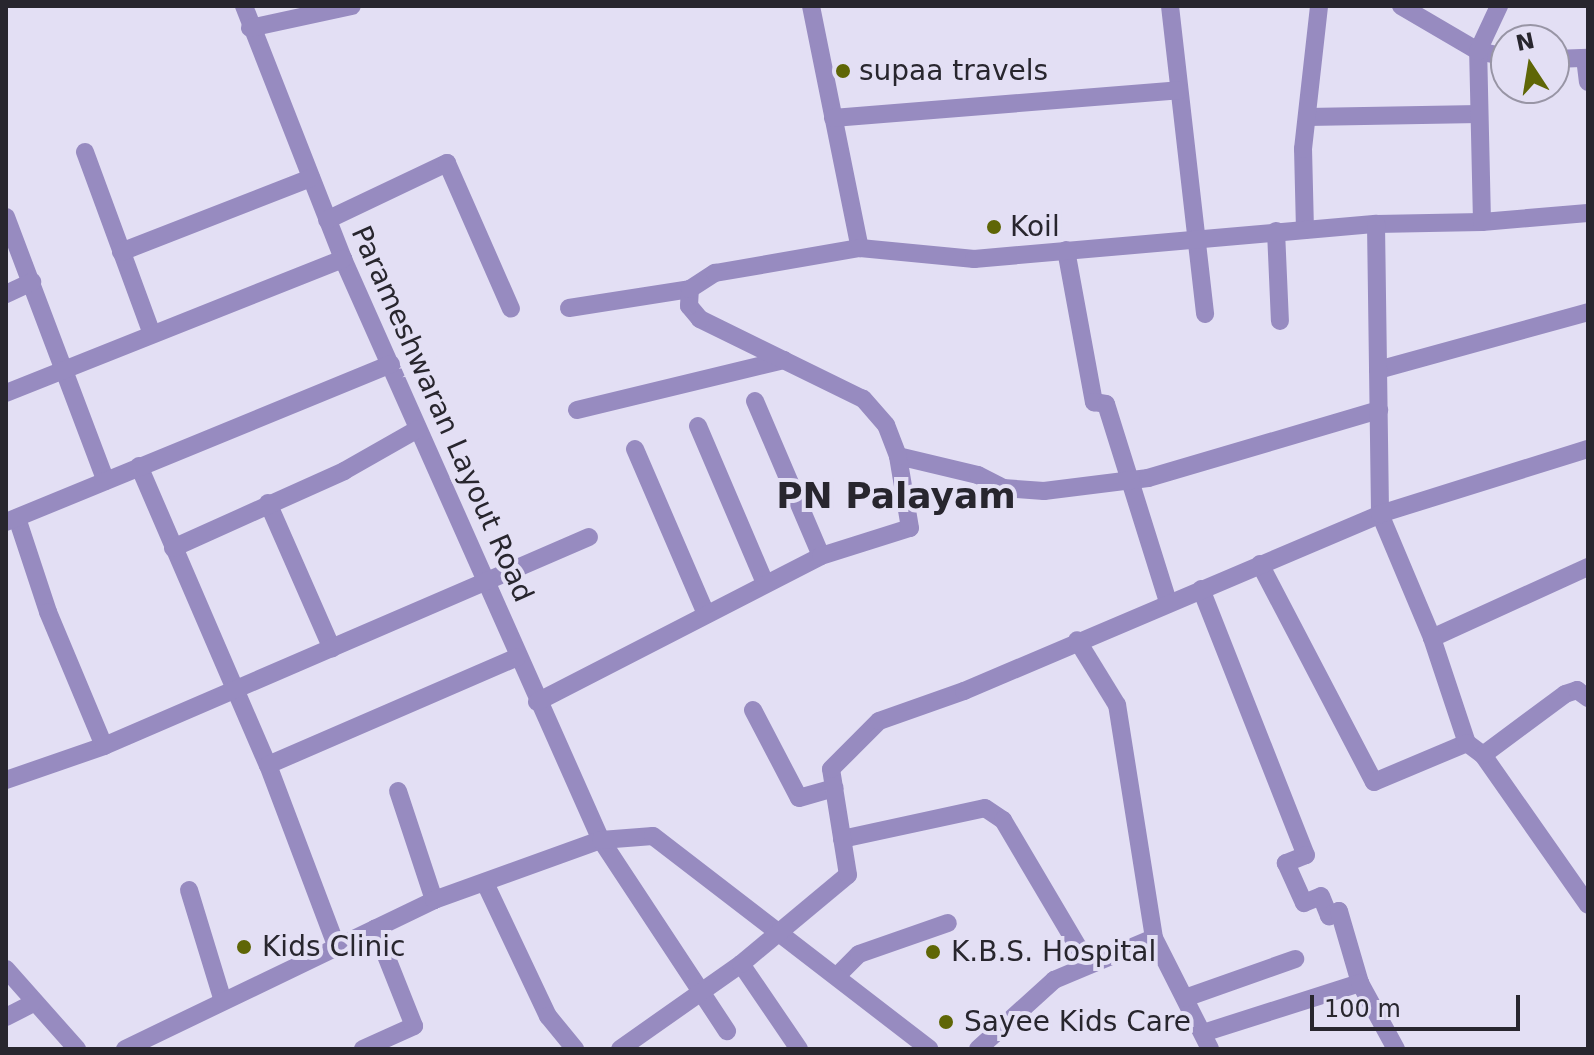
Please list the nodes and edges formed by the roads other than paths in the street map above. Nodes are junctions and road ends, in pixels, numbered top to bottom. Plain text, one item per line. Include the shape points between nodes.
1 (244, 6) edge
2 (352, 6) edge
3 (811, 6) edge
4 (1170, 6) edge
5 (1319, 6) edge
6 (1401, 6) edge
7 (1499, 6) edge
8 (250, 28) junction
9 (1478, 51) junction
10 (1490, 54) edge
11 (1586, 58) edge
12 (1588, 82) edge
13 (1179, 90) junction
14 (1479, 114) junction
15 (1307, 117) junction
16 (833, 118) junction
17 (85, 152) dead end
18 (311, 178) junction
19 (1588, 213) edge
20 (6, 217) edge
21 (327, 220) junction
22 (1482, 222) junction
23 (1376, 224) junction
24 (1305, 230) junction
25 (1276, 231) junction
26 (1198, 236) junction
27 (860, 248) junction
28 (1066, 250) junction
29 (121, 252) junction
30 (343, 259) junction
31 (32, 282) junction
32 (690, 289) junction
33 (6, 294) edge
34 (569, 308) dead end
35 (511, 309) dead end
36 (1588, 312) edge
37 (1205, 314) dead end
38 (1280, 321) dead end
39 (152, 334) junction
40 (784, 360) junction
41 (391, 364) junction
42 (64, 369) junction
43 (1378, 370) junction
44 (6, 393) edge
45 (755, 401) dead end
46 (577, 410) dead end
47 (1379, 410) junction
48 (698, 426) dead end
49 (418, 429) junction
50 (635, 449) dead end
51 (1588, 449) edge
52 (898, 456) junction
53 (139, 466) junction
54 (1133, 479) junction
55 (106, 481) junction
56 (268, 503) junction
57 (1380, 514) junction
58 (11, 520) edge
59 (589, 537) dead end
60 (173, 548) junction
61 (821, 556) junction
62 (1260, 564) junction
63 (1588, 567) edge
64 (765, 583) junction
65 (485, 584) junction
66 (1201, 589) junction
67 (1168, 602) junction
68 (706, 614) junction
69 (1432, 638) junction
70 (1077, 640) junction
71 (332, 649) junction
72 (517, 657) junction
73 (235, 687) junction
74 (1588, 698) edge
75 (537, 702) junction
76 (753, 710) dead end
77 (1467, 743) junction
78 (104, 746) junction
79 (1483, 755) junction
80 (268, 765) junction
81 (6, 780) edge
82 (835, 788) junction
83 (398, 791) dead end
84 (842, 839) junction
85 (601, 840) junction
86 (486, 885) junction
87 (189, 890) dead end
88 (434, 900) junction
89 (1588, 905) edge
90 (948, 923) dead end
91 (375, 928) junction
92 (779, 931) junction
93 (1154, 938) junction
94 (336, 945) junction
95 (1295, 959) dead end
96 (741, 964) junction
97 (1088, 964) junction
98 (6, 969) edge
99 (839, 974) junction
100 (1360, 983) junction
101 (703, 992) junction
102 (1185, 998) junction
103 (223, 1001) junction
104 (32, 1004) junction
105 (6, 1017) edge
106 (727, 1031) dead end
107 (1206, 1041) edge
108 (77, 1049) edge
109 (125, 1049) edge
110 (363, 1049) edge
111 (575, 1049) edge
112 (620, 1049) edge
113 (799, 1049) edge
114 (930, 1049) edge
115 (978, 1049) edge
116 (1396, 1049) edge

1 - 8 street, Parameshwaran Layout Road
2 - 8 street
3 - 16 street
4 - 13 street
5 - 15 street
6 - 9 street
7 - 9 street
8 - 18 street, Parameshwaran Layout Road
9 - 10 street
9 - 14 street
11 - 12 street
13 - 16 street
13 - 26 street
14 - 15 street
14 - 22 street
15 - 24 street
16 - 27 street
17 - 29 street
18 - 21 street, Parameshwaran Layout Road
18 - 29 street
19 - 22 street
20 - 31 street
21 - 30 street, Parameshwaran Layout Road
21 - 35 street via 447,163
22 - 23 street
23 - 24 street
23 - 43 street
24 - 25 street
25 - 26 street
25 - 38 street
26 - 28 street
26 - 37 street
27 - 28 street via 974,259
27 - 32 street via 715,273
28 - 54 street via 1094,402 1106,404
29 - 39 street
30 - 39 street
30 - 41 street, Parameshwaran Layout Road
31 - 33 street
31 - 42 street
32 - 34 street
32 - 40 street via 689,306 700,319
36 - 43 street
39 - 42 street
40 - 46 street
40 - 52 street via 863,399 886,425
41 - 49 street, Parameshwaran Layout Road
41 - 53 street
42 - 44 street
42 - 55 street
43 - 47 street
45 - 61 street
47 - 54 street
47 - 57 street
48 - 64 street
49 - 56 street via 344,471
49 - 65 street, Parameshwaran Layout Road
50 - 68 street
51 - 57 street
52 - 54 street via 1024,492
52 - 61 street via 910,528
53 - 55 street
53 - 60 street
54 - 67 street
55 - 58 street
56 - 60 street
56 - 71 street
57 - 62 street
57 - 69 street
58 - 78 street
59 - 65 street
60 - 73 street
61 - 64 street
62 - 66 street
62 - 77 street via 1374,782
63 - 69 street
64 - 68 street
65 - 71 street
65 - 72 street, Parameshwaran Layout Road
66 - 67 street
66 - 100 street via 1306,855 1286,863 1304,903 1321,896 1329,916 1339,911
67 - 70 street
68 - 75 street
69 - 77 street
70 - 82 street via 879,721 831,769
70 - 93 street via 1117,705
71 - 73 street
72 - 75 street, Parameshwaran Layout Road
72 - 80 street
73 - 78 street
73 - 80 street
74 - 79 street via 1577,690 1565,694
75 - 85 street, Parameshwaran Layout Road
76 - 82 street via 799,798
77 - 79 street
78 - 81 street
79 - 89 street
80 - 94 street
82 - 84 street
83 - 88 street
84 - 92 street via 848,875
84 - 97 street via 985,808 1003,820
85 - 86 street
85 - 92 street via 653,836
85 - 101 street, Parameshwaran Layout Road
86 - 88 street
86 - 111 street via 548,1016
87 - 103 street
88 - 91 street
90 - 99 street via 859,954
91 - 94 street
91 - 110 street via 414,1026
92 - 96 street
92 - 99 street
93 - 97 street
93 - 102 street
94 - 103 street
95 - 102 street
96 - 101 street
96 - 113 street
97 - 115 street via 1054,980
98 - 104 street
99 - 114 street
100 - 107 street
100 - 116 street
101 - 106 street, Parameshwaran Layout Road
101 - 112 street
102 - 107 street
103 - 109 street
104 - 105 street
104 - 108 street

